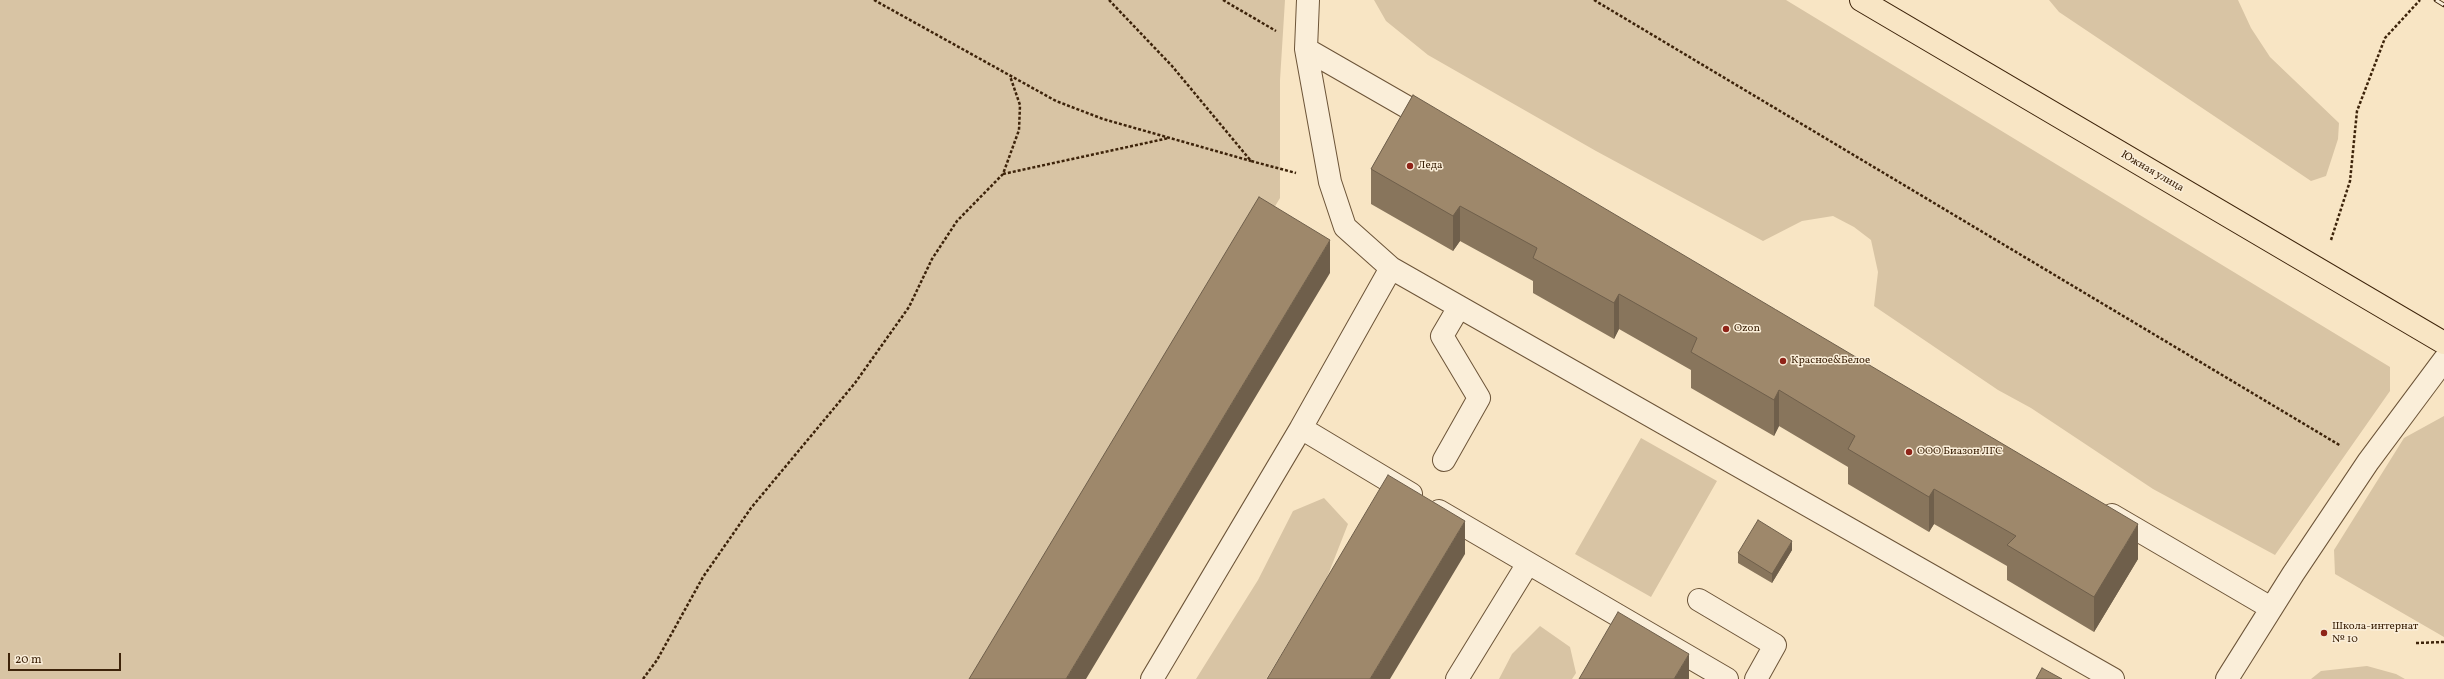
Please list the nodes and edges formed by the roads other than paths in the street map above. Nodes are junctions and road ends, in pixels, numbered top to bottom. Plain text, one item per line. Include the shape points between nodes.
1 (1308, 0) edge
2 (1861, 0) edge
3 (1306, 49) junction
4 (1451, 133) edge
5 (1391, 268) junction
6 (1459, 307) junction
7 (2444, 343) edge
8 (2444, 360) edge
9 (1301, 428) junction
10 (1444, 460) dead end
11 (2092, 504) edge
12 (1528, 565) junction
13 (1699, 600) dead end
14 (2272, 608) junction
15 (1152, 679) edge
16 (1457, 679) edge
17 (1726, 679) edge
18 (1756, 679) edge
19 (2112, 679) edge
20 (2227, 679) edge

1 - 3 lane
2 - 7 main road, Южная улица
3 - 4 lane
3 - 5 lane via 1330,182 1345,227
5 - 6 lane
5 - 9 lane
6 - 10 lane via 1442,336 1479,398
6 - 19 lane
8 - 14 lane via 2368,462
9 - 12 lane
9 - 15 lane
11 - 14 lane
12 - 16 lane
12 - 17 lane
13 - 18 lane via 1775,646
14 - 20 lane

